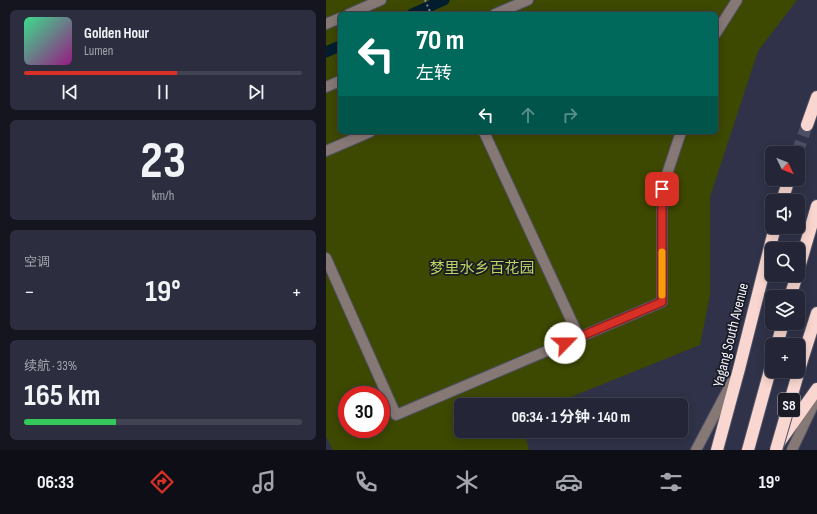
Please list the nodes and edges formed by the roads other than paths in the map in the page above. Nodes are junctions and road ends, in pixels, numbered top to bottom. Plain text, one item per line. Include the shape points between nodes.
1 (381, 0) edge
2 (528, 0) edge
3 (737, 0) edge
4 (515, 10) edge
5 (354, 12) edge
6 (505, 12) edge
7 (338, 19) edge
8 (326, 24) edge
9 (718, 29) edge
10 (338, 82) edge
11 (326, 87) edge
12 (817, 97) edge
13 (807, 125) tunnel mouth
14 (365, 134) edge
15 (485, 134) edge
16 (680, 134) edge
17 (326, 151) edge
18 (817, 206) edge
19 (773, 234) edge
20 (805, 246) edge
21 (326, 258) edge
22 (817, 313) edge
23 (579, 337) junction
24 (739, 369) junction
25 (768, 378) edge
26 (817, 389) edge
27 (817, 397) edge
28 (696, 450) edge
29 (717, 450) edge
30 (748, 450) edge
31 (775, 450) edge
32 (792, 450) edge

1 - 5 street
2 - 4 street
3 - 9 street
4 - 6 street
7 - 8 street
10 - 11 street
12 - 13 highway
14 - 17 street
15 - 23 street
16 - 23 street via 662,189 662,302
18 - 20 highway
19 - 24 highway, Yagang South Avenue
21 - 23 street via 396,415
22 - 31 highway, S8, bridge
24 - 28 street
24 - 29 highway, Yagang South Avenue
25 - 30 highway, S8
26 - 31 highway
27 - 32 street

